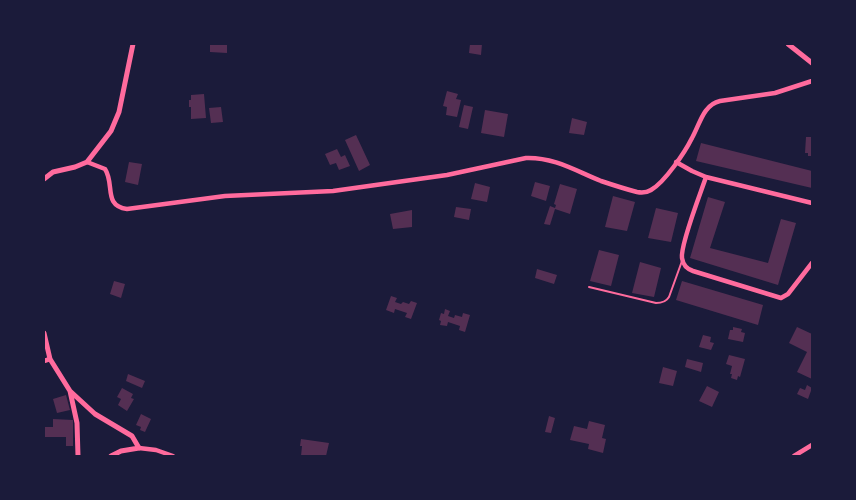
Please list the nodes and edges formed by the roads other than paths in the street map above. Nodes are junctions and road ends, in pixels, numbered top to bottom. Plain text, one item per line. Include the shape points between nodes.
1 (133, 44) edge
2 (788, 44) edge
3 (813, 63) edge
4 (813, 81) edge
5 (87, 162) junction
6 (676, 162) junction
7 (706, 177) junction
8 (44, 179) edge
9 (813, 203) edge
10 (682, 261) junction
11 (813, 263) edge
12 (589, 286) dead end
13 (44, 333) edge
14 (50, 359) junction
15 (44, 361) edge
16 (70, 391) junction
17 (813, 445) edge
18 (139, 448) junction
19 (78, 456) edge
20 (111, 456) edge
21 (173, 456) edge
22 (794, 456) edge

1 - 5 street via 117,118
2 - 3 street
4 - 6 street via 775,93 712,104
5 - 6 street via 105,170 113,202 121,208 225,196 333,191 447,175 526,158 556,162 643,193 657,185
5 - 8 street via 52,172
6 - 7 street
7 - 9 street
7 - 10 street via 684,243
10 - 11 street via 693,272 781,298
10 - 12 lane via 666,301 656,303
13 - 14 street
14 - 15 street
14 - 16 street
16 - 18 street via 94,414 132,436
16 - 19 street via 77,423
17 - 22 street
18 - 20 street
18 - 21 street

